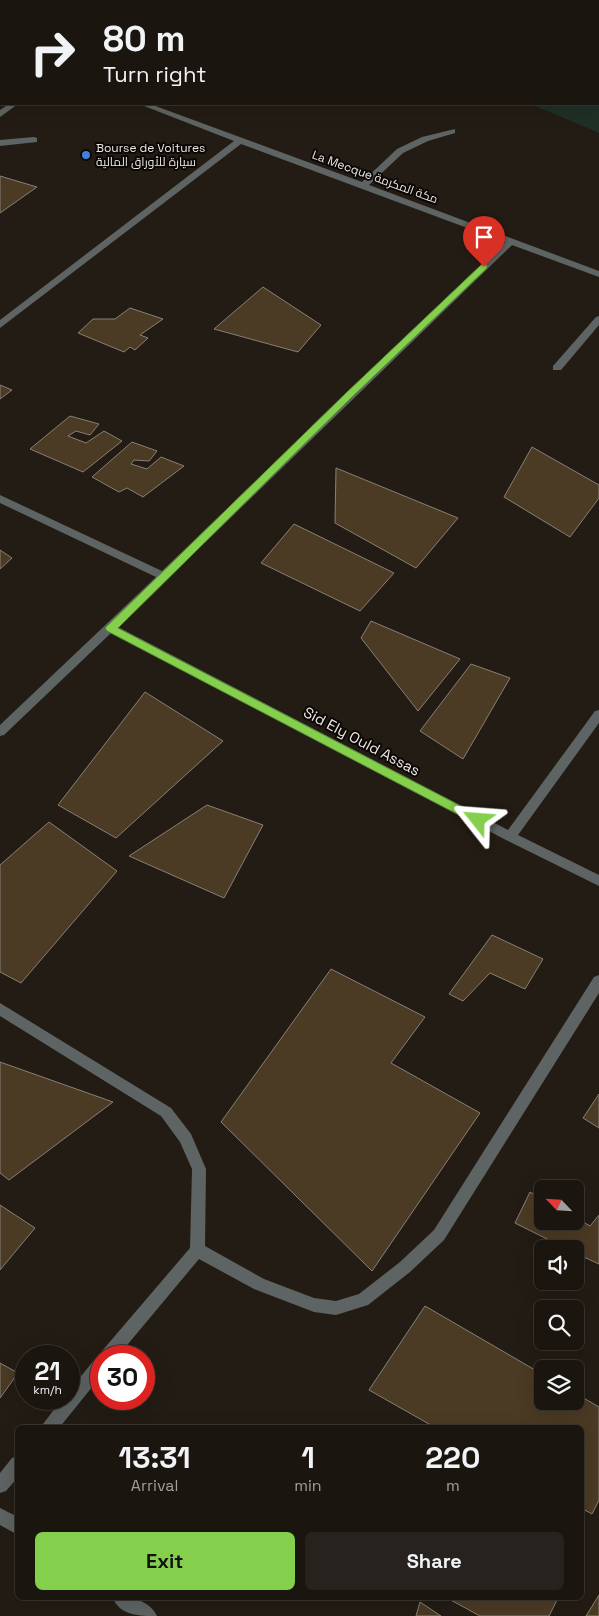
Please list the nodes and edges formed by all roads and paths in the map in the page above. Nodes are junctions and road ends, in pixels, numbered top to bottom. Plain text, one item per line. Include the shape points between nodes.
1 (13, 105) edge
2 (149, 105) edge
3 (0, 114) edge
4 (452, 131) dead end
5 (34, 140) dead end
6 (240, 140) junction
7 (0, 142) edge
8 (363, 186) junction
9 (511, 241) junction
10 (599, 274) edge
11 (599, 319) edge
12 (0, 325) edge
13 (557, 368) dead end
14 (0, 499) edge
15 (164, 576) junction
16 (111, 628) junction
17 (599, 714) edge
18 (0, 732) edge
19 (510, 837) junction
20 (599, 882) edge
21 (599, 981) edge
22 (0, 1009) edge
23 (197, 1250) junction
24 (117, 1345) edge
25 (90, 1377) edge
26 (50, 1425) edge
27 (15, 1468) edge
28 (0, 1485) edge
29 (0, 1516) edge
30 (15, 1526) edge
31 (124, 1600) edge
32 (148, 1616) edge

1 - 3 street
2 - 6 street, La Mecque مكة المكرمة
4 - 8 street via 400,151
5 - 7 street
6 - 8 street, La Mecque مكة المكرمة
6 - 12 street
8 - 9 street, La Mecque مكة المكرمة
9 - 10 street, La Mecque مكة المكرمة
9 - 15 street
11 - 13 street
14 - 15 street
15 - 16 street
16 - 18 street
16 - 19 street, Sid Ely Ould Assas
17 - 19 street
19 - 20 street, Sid Ely Ould Assas
21 - 23 street via 439,1235 363,1300 336,1308 314,1304 258,1284
22 - 23 street via 166,1112 186,1138 199,1168
23 - 24 street
25 - 26 street
27 - 28 street
29 - 30 street
31 - 32 street

